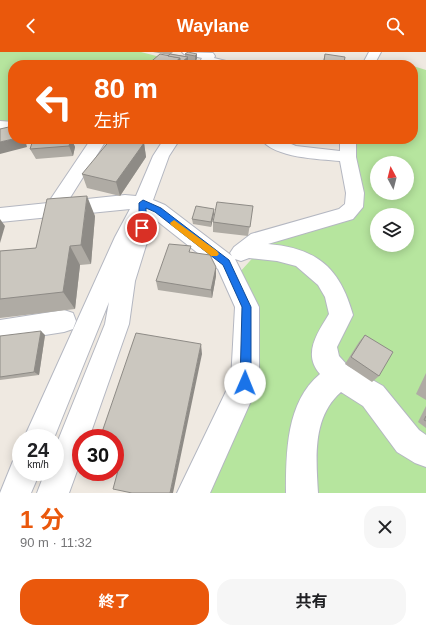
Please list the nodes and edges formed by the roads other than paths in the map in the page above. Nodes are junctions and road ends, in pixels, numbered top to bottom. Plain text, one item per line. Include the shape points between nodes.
1 (188, 52) edge
2 (208, 58) edge
3 (96, 144) edge
4 (169, 144) edge
5 (276, 144) edge
6 (348, 148) edge
7 (143, 203) junction
8 (54, 209) junction
9 (0, 215) edge
10 (236, 257) junction
11 (64, 321) dead end
12 (0, 331) edge
13 (339, 375) junction
14 (43, 429) edge
15 (426, 452) edge
16 (20, 481) edge
17 (15, 493) edge
18 (53, 493) edge
19 (193, 493) edge
20 (302, 493) edge

1 - 2 street
3 - 8 street
4 - 7 street via 161,156
5 - 6 street via 291,149
6 - 10 street via 355,193 354,207 346,214 258,239
7 - 8 street via 125,202
7 - 10 street
7 - 14 street via 125,237
7 - 18 street via 142,228 124,281 117,324
8 - 9 street
10 - 13 street via 277,253 302,260 326,278 336,295 341,315 324,346 327,363
10 - 19 street via 246,307 245,383
11 - 12 street
13 - 15 street via 373,396 408,441
13 - 20 street via 320,393 309,413 301,445
16 - 17 street

